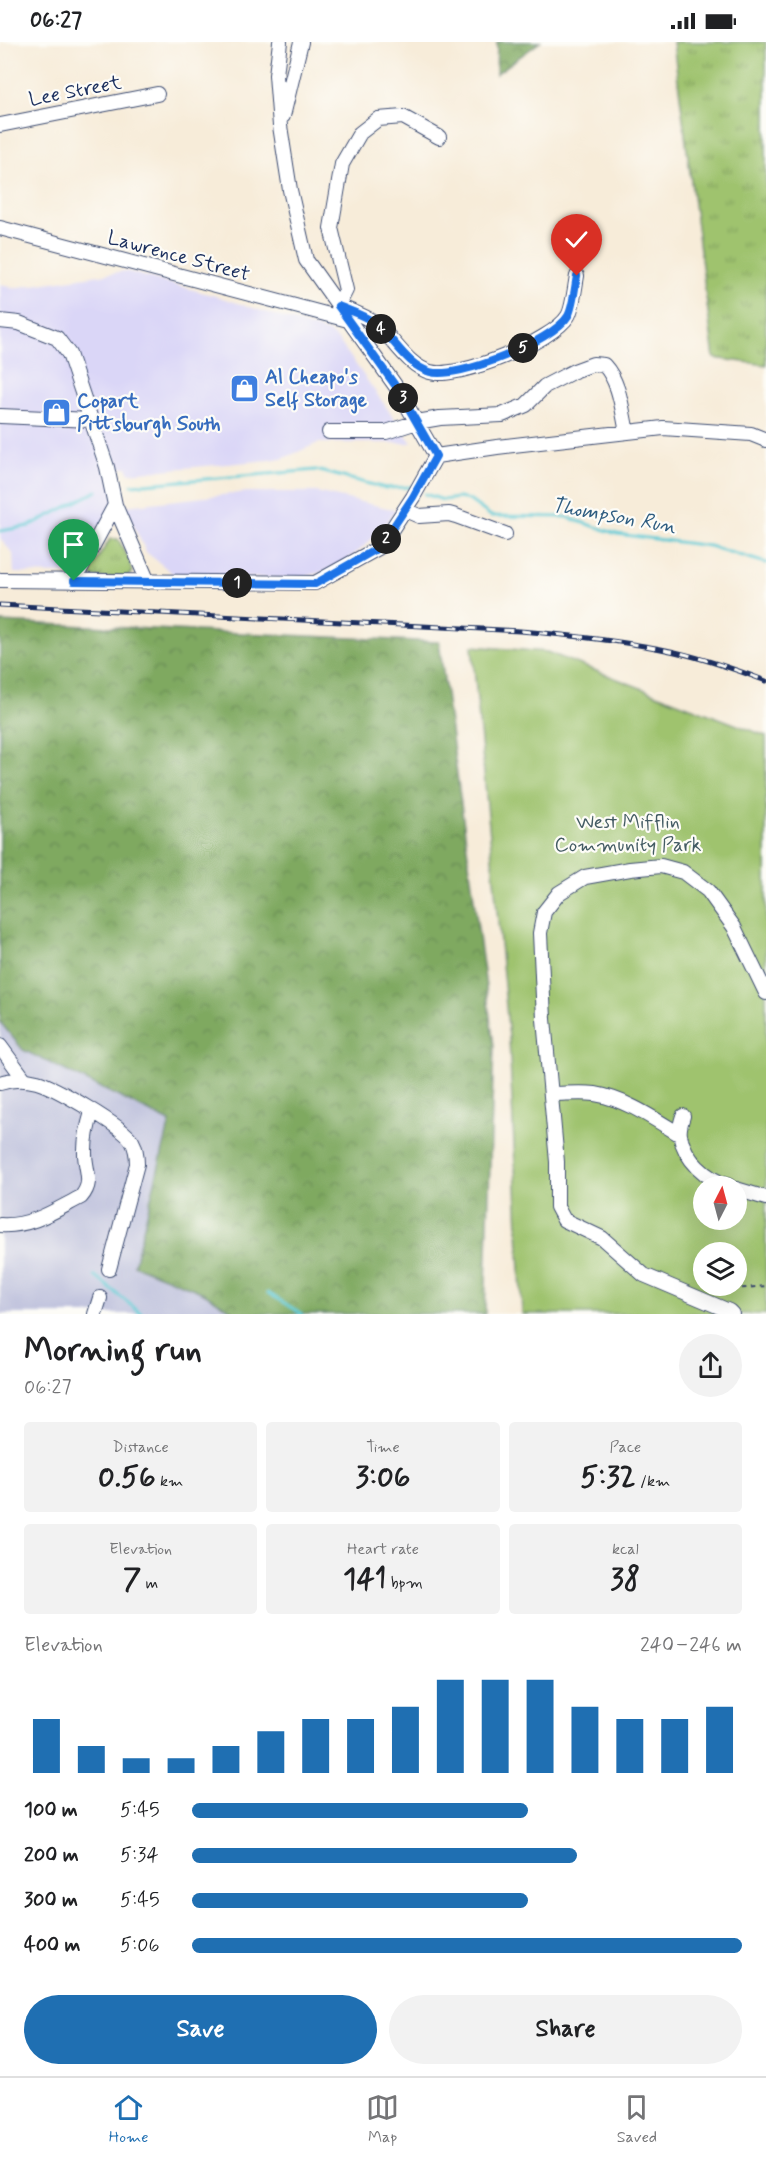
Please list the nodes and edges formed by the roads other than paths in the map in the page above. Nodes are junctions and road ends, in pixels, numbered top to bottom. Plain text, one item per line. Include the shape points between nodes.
1 (280, 42) edge
2 (301, 42) edge
3 (157, 94) dead end
4 (0, 125) edge
5 (280, 126) junction
6 (439, 137) dead end
7 (0, 228) edge
8 (577, 276) dead end
9 (338, 306) junction
10 (348, 320) junction
11 (0, 321) edge
12 (0, 416) edge
13 (91, 420) junction
14 (417, 422) junction
15 (329, 432) dead end
16 (627, 432) junction
17 (766, 440) edge
18 (436, 456) junction
19 (115, 506) junction
20 (405, 510) junction
21 (505, 534) dead end
22 (0, 580) edge
23 (74, 581) junction
24 (148, 582) junction
25 (766, 993) edge
26 (0, 1046) edge
27 (25, 1080) junction
28 (0, 1083) edge
29 (552, 1094) junction
30 (92, 1112) junction
31 (683, 1116) dead end
32 (679, 1134) junction
33 (709, 1176) edge
34 (747, 1192) edge
35 (766, 1198) edge
36 (0, 1225) edge
37 (110, 1269) dead end
38 (100, 1298) dead end
39 (95, 1314) edge
40 (732, 1314) edge

1 - 5 street via 276,75
2 - 5 street
3 - 4 street, Lee Street
5 - 9 street via 306,260
6 - 9 street via 404,117 378,119 360,133 342,164 331,228 346,290
7 - 10 street, Lawrence Street
8 - 9 street via 568,316 551,332 488,363 448,372 431,372 419,366 376,324
9 - 10 street
10 - 14 street
11 - 13 street via 19,323 57,338 69,354
12 - 13 street
13 - 19 street
14 - 15 street via 386,432
14 - 16 street via 502,415 526,405 545,386 593,364 604,365 610,372
14 - 18 street
16 - 17 street via 663,428 751,434
16 - 18 street
18 - 20 street
19 - 23 street
19 - 24 street
20 - 21 street via 419,516 449,514
20 - 24 street via 380,547 315,584
22 - 23 street
23 - 24 street
25 - 29 street via 734,927 708,891 683,872 661,866 585,877 559,893 544,912 540,933
26 - 27 street
27 - 28 street
27 - 30 street via 39,1083
29 - 32 street via 592,1093 613,1098
29 - 40 street via 557,1207 564,1220 602,1238 644,1275
30 - 36 street via 84,1154 86,1191 33,1222
30 - 37 street via 126,1134 137,1153
31 - 32 street
32 - 33 street via 690,1159
34 - 35 street
38 - 39 street

